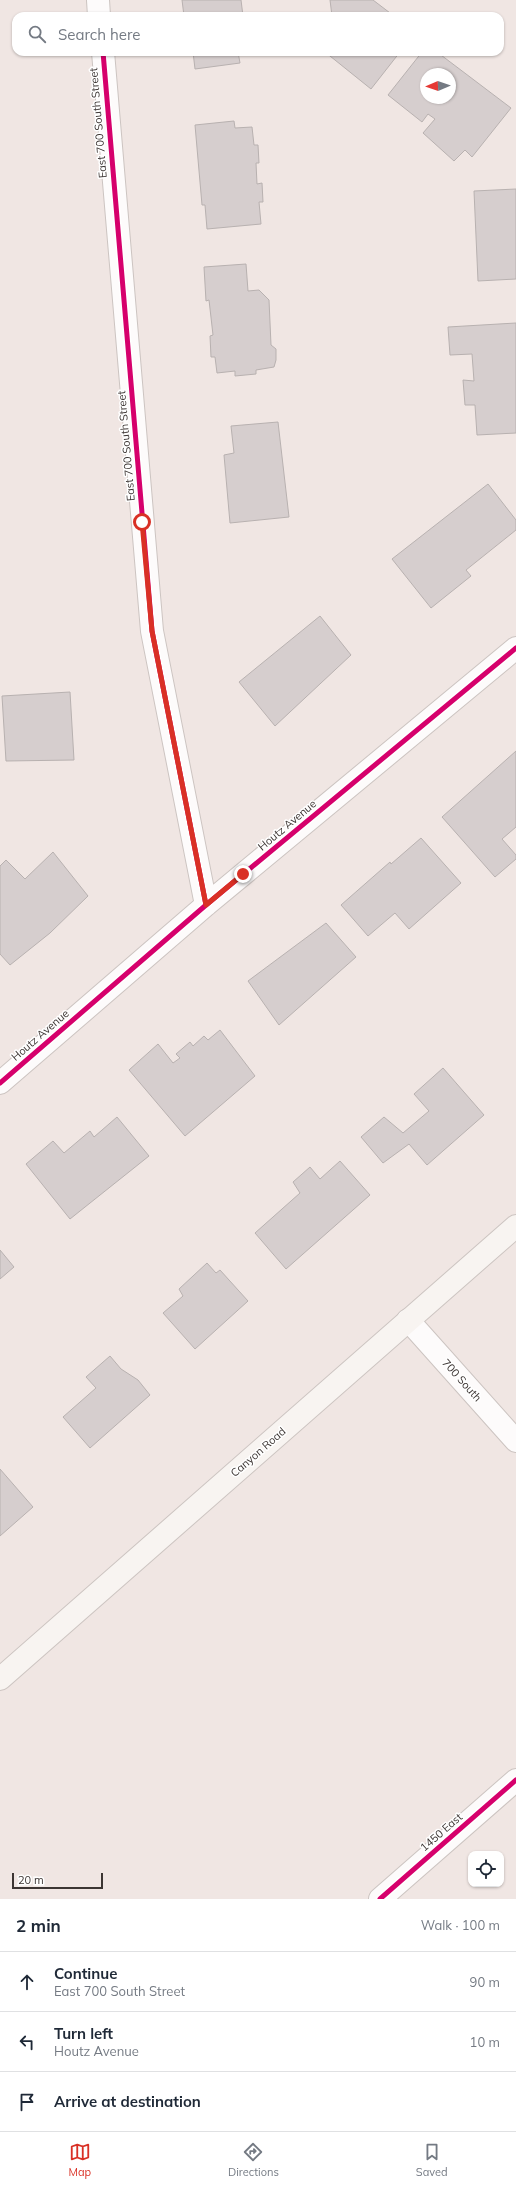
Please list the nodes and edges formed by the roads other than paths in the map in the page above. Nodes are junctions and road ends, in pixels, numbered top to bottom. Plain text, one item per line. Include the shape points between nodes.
1 (98, 0) edge
2 (100, 12) edge
3 (102, 56) edge
4 (516, 648) edge
5 (206, 905) junction
6 (0, 1083) edge
7 (516, 1226) edge
8 (408, 1320) junction
9 (516, 1441) edge
10 (0, 1679) edge
11 (516, 1780) edge
12 (380, 1899) edge

1 - 2 street
3 - 5 street, East 700 South Street via 152,631
4 - 5 street, Houtz Avenue
5 - 6 street, Houtz Avenue
7 - 8 main road, Canyon Road
8 - 9 street, 700 South
8 - 10 main road, Canyon Road
11 - 12 street, 1450 East

